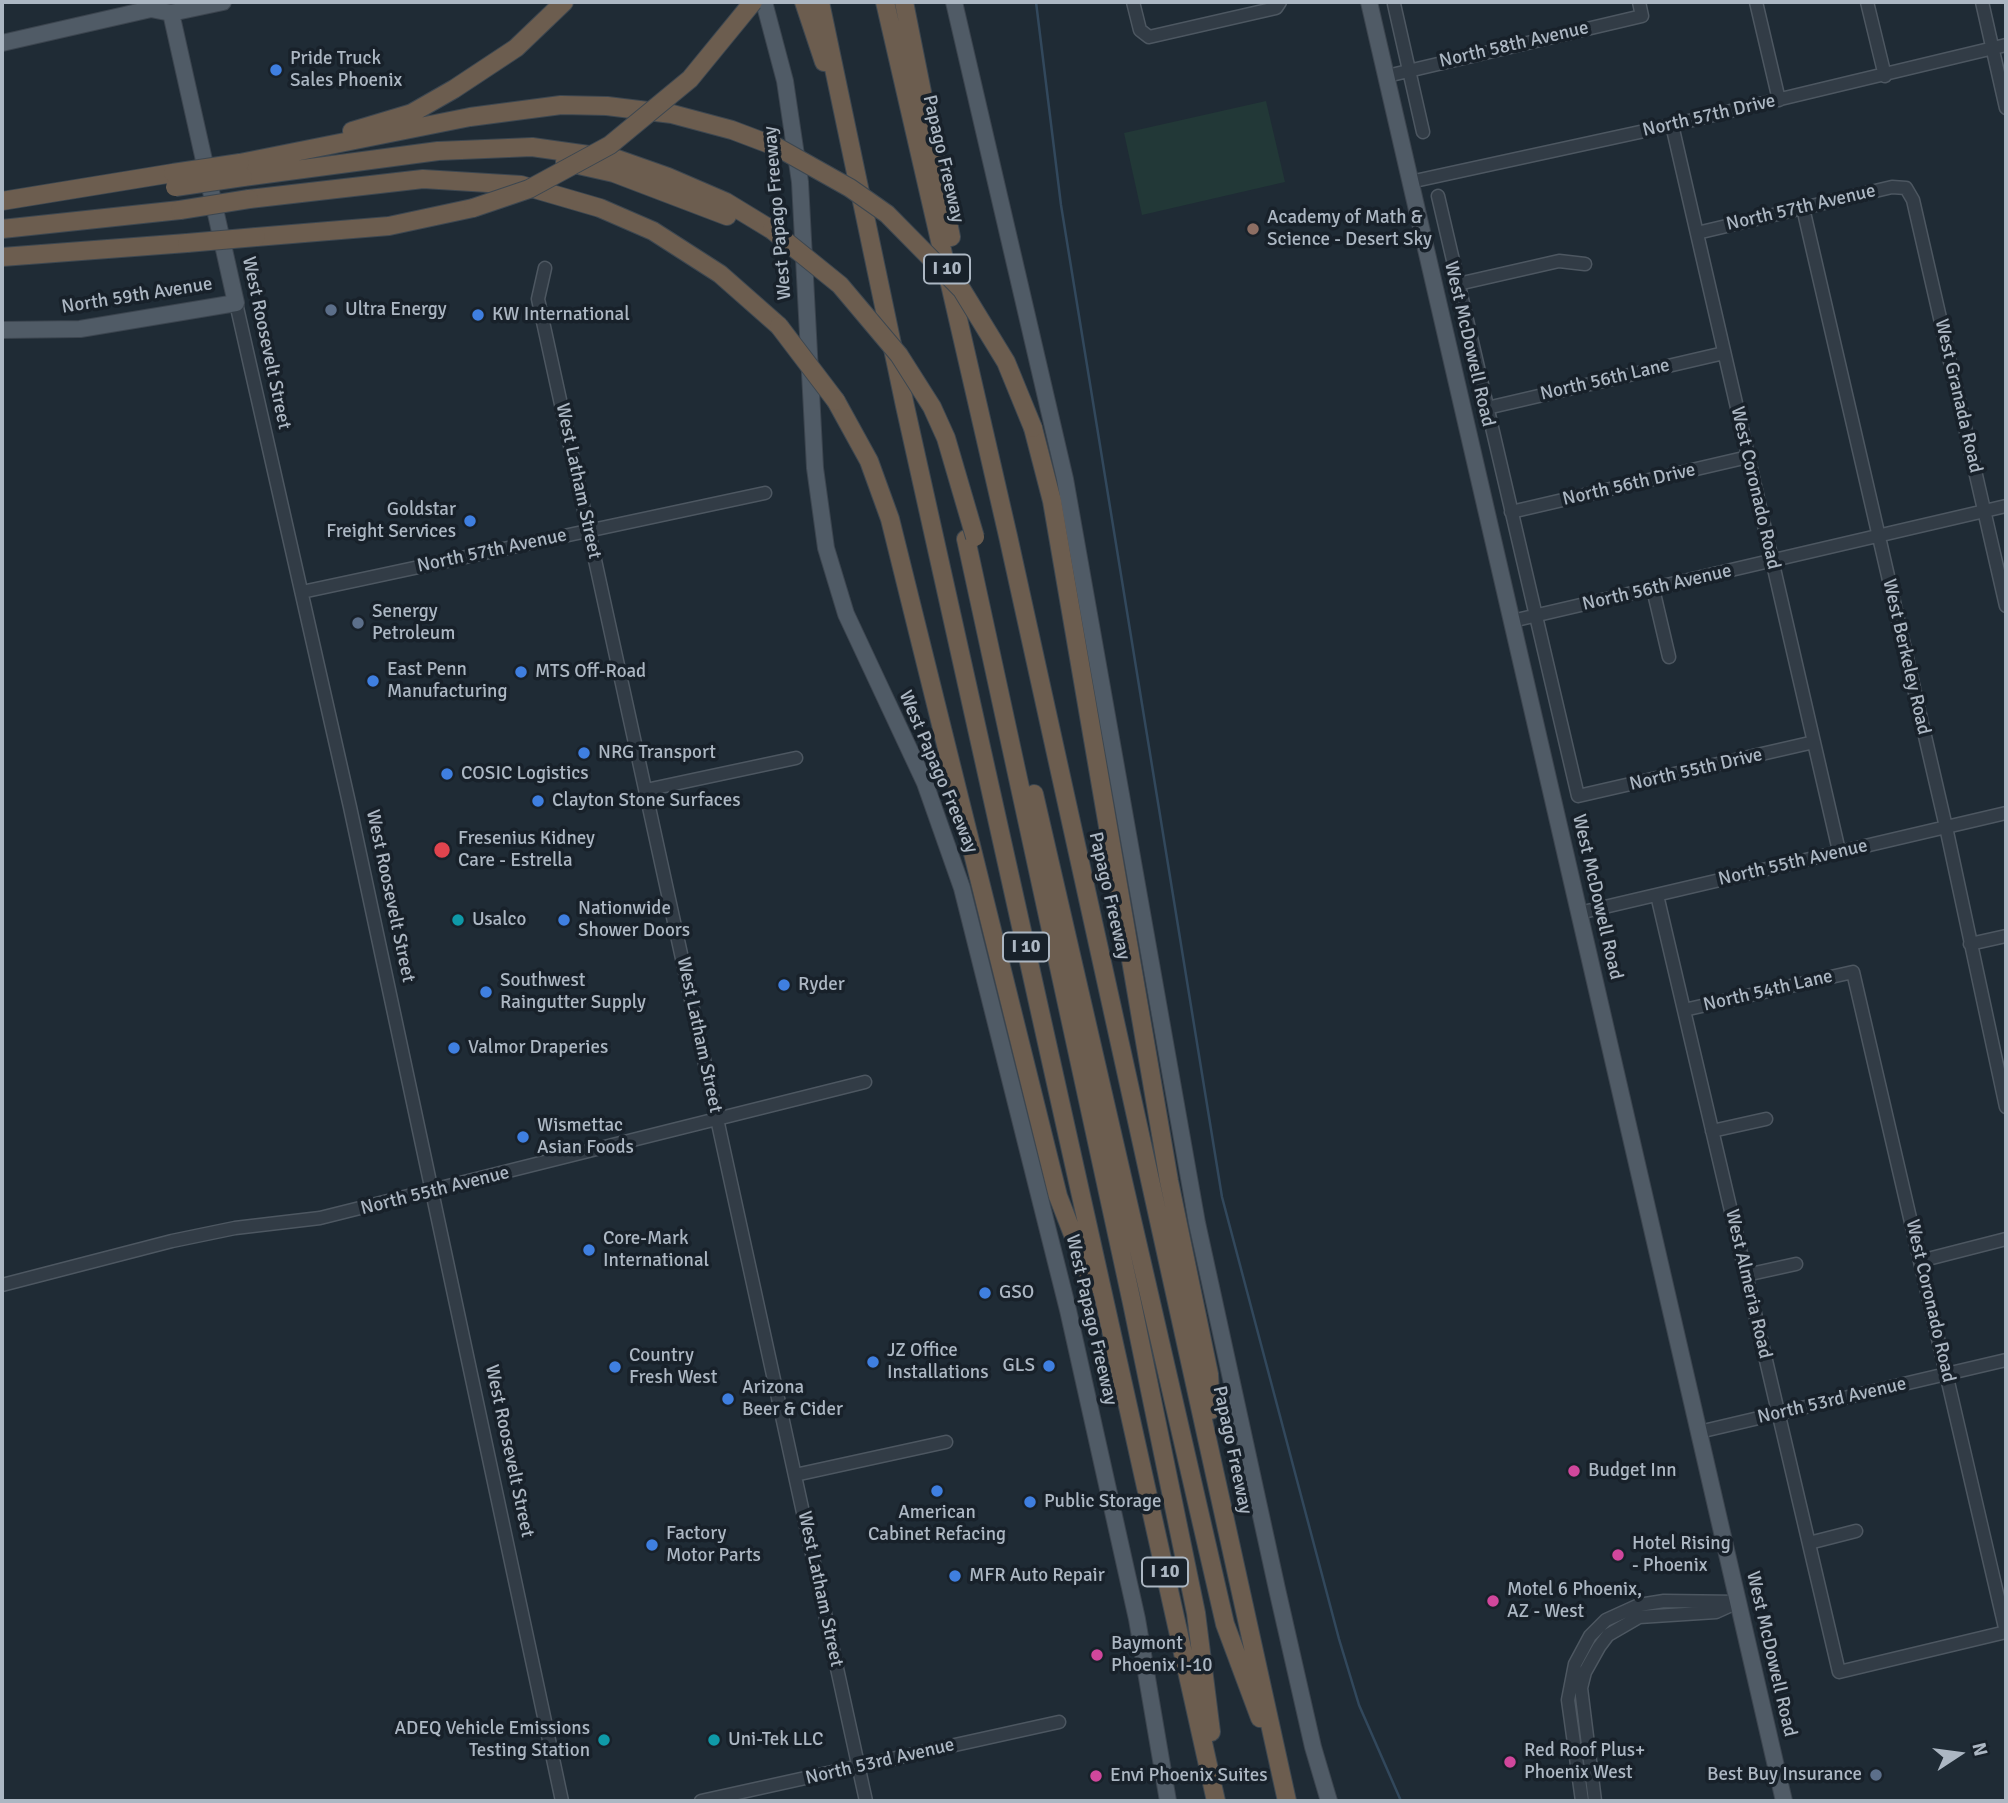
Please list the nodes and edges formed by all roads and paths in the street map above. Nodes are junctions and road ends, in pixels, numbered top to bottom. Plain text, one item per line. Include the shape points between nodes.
1 (223, 2) edge
2 (564, 2) edge
3 (753, 2) edge
4 (764, 2) edge
5 (804, 2) edge
6 (820, 2) edge
7 (885, 2) edge
8 (904, 2) edge
9 (954, 2) edge
10 (1133, 2) edge
11 (1280, 2) edge
12 (1369, 2) edge
13 (1639, 2) edge
14 (1756, 2) edge
15 (1867, 2) edge
16 (1982, 2) edge
17 (1394, 4) dead end
18 (169, 8) edge
19 (2, 43) edge
20 (2006, 45) edge
21 (1993, 49) junction
22 (1409, 70) junction
23 (1387, 76) junction
24 (1885, 76) junction
25 (1779, 100) junction
26 (2006, 108) edge
27 (1672, 125) junction
28 (847, 128) junction
29 (1423, 132) dead end
30 (243, 176) junction
31 (1410, 182) junction
32 (175, 187) junction
33 (1906, 188) joint
34 (1438, 196) dead end
35 (2, 201) edge
36 (1803, 208) junction
37 (2, 229) edge
38 (1697, 233) junction
39 (2, 257) edge
40 (1585, 264) dead end
41 (545, 268) dead end
42 (1458, 284) junction
43 (236, 303) junction
44 (2, 330) edge
45 (1724, 353) junction
46 (1486, 408) junction
47 (1748, 457) junction
48 (765, 493) dead end
49 (2006, 506) edge
50 (1984, 511) junction
51 (1511, 512) junction
52 (589, 530) junction
53 (1008, 536) junction
54 (1877, 537) junction
55 (970, 538) junction
56 (1772, 562) junction
57 (1653, 589) junction
58 (302, 592) junction
59 (2006, 606) edge
60 (1534, 616) junction
61 (1512, 621) junction
62 (1669, 657) dead end
63 (1814, 743) junction
64 (796, 758) dead end
65 (646, 790) junction
66 (1578, 796) joint
67 (2006, 813) edge
68 (1946, 827) junction
69 (1839, 851) junction
70 (1657, 895) junction
71 (1579, 913) junction
72 (2006, 936) edge
73 (1970, 944) junction
74 (1853, 972) joint
75 (1684, 1010) junction
76 (865, 1082) dead end
77 (2006, 1107) edge
78 (717, 1118) junction
79 (1766, 1119) dead end
80 (1712, 1131) junction
81 (432, 1191) junction
82 (2006, 1240) edge
83 (1920, 1261) junction
84 (1796, 1264) dead end
85 (1746, 1275) junction
86 (2, 1285) edge
87 (1114, 1343) junction
88 (2006, 1360) edge
89 (1947, 1374) junction
90 (1778, 1413) junction
91 (1699, 1432) junction
92 (946, 1442) dead end
93 (1215, 1470) junction
94 (795, 1475) junction
95 (1856, 1531) dead end
96 (1809, 1543) junction
97 (1738, 1602) junction
98 (1604, 1631) junction
99 (2006, 1632) edge
100 (1059, 1721) dead end
101 (858, 1766) junction
102 (1285, 1793) edge
103 (562, 1801) edge
104 (701, 1801) edge
105 (866, 1801) edge
106 (1168, 1801) edge
107 (1217, 1801) edge
108 (1329, 1801) edge
109 (1582, 1801) edge
110 (1595, 1801) edge
111 (1784, 1801) edge

1 - 18 main road
2 - 30 highway via 516,48 412,113 349,132
3 - 39 highway, bridge via 690,79 610,145 529,189 473,208 389,226
4 - 106 main road, West Papago Freeway via 785,81 800,182 815,468 826,548 846,614 943,828 969,914 1068,1310 1150,1680
5 - 28 highway
6 - 28 highway, I 10
7 - 53 highway, Papago Freeway / I 10
8 - 53 highway
9 - 108 main road via 1065,479 1197,1223 1297,1677
10 - 11 street via 1140,30 1149,37 1276,8
12 - 23 main road, West McDowell Road
13 - 22 street, North 58th Avenue via 1642,16
14 - 25 street
15 - 24 street
16 - 21 street
17 - 22 street
18 - 19 main road
18 - 43 main road, West Roosevelt Street
20 - 21 street, North 57th Drive
21 - 24 street, North 57th Drive
21 - 26 street
22 - 23 street, North 58th Avenue
22 - 29 street
23 - 31 main road, West McDowell Road
24 - 25 street, North 57th Drive
25 - 27 street, North 57th Drive
27 - 31 street, North 57th Drive
27 - 38 street, West Coronado Road
28 - 87 highway, I 10
30 - 32 highway, bridge
30 - 32 highway
30 - 55 highway via 438,151 532,147 617,159 726,202 770,234 860,321 907,386 948,474
30 - 87 highway, bridge via 483,180 556,193 623,217 720,274 779,326 836,401 869,461 890,519 1058,1196
30 - 93 highway, bridge via 470,117 561,105 662,113 732,130 777,148 850,188 887,214 953,280 1006,362 1048,476 1167,1168 1209,1374
31 - 61 main road, West McDowell Road
32 - 35 highway
32 - 37 highway via 55,222
33 - 36 street, North 57th Avenue via 1892,187
33 - 50 street, West Granada Road via 1913,200
34 - 42 street, West McDowell Road
36 - 38 street, North 57th Avenue
36 - 54 street, West Berkeley Road
38 - 45 street, West Coronado Road
40 - 42 street via 1559,261
41 - 52 street, West Latham Street via 538,299
42 - 46 street, West McDowell Road
43 - 44 main road, North 59th Avenue via 80,329
43 - 58 street, West Roosevelt Street
45 - 46 street, North 56th Lane
45 - 47 street, West Coronado Road
46 - 51 street, West McDowell Road
47 - 51 street, North 56th Drive
47 - 56 street, West Coronado Road
48 - 52 street, North 57th Avenue
49 - 50 street, North 56th Avenue
50 - 54 street, North 56th Avenue
50 - 59 street, West Granada Road
51 - 60 street, West McDowell Road
52 - 58 street, North 57th Avenue
52 - 65 street, West Latham Street
53 - 93 highway, Papago Freeway / I 10
54 - 56 street, North 56th Avenue
54 - 68 street, West Berkeley Road
55 - 102 highway via 1226,1624
55 - 107 highway via 1196,1613
56 - 57 street, North 56th Avenue
56 - 63 street, West Coronado Road
57 - 60 street, North 56th Avenue
57 - 62 street
58 - 81 street, West Roosevelt Street
60 - 61 street, North 56th Avenue
60 - 66 street, West McDowell Road
61 - 71 main road, West McDowell Road
63 - 66 street, North 55th Drive
63 - 69 street, West Coronado Road
64 - 65 street
65 - 78 street, West Latham Street
67 - 68 street, North 55th Avenue
68 - 69 street, North 55th Avenue
68 - 73 street, West Berkeley Road
69 - 70 street, North 55th Avenue
70 - 71 street, North 55th Avenue
70 - 75 street, West Almeria Road
71 - 91 main road, West McDowell Road
72 - 73 street
73 - 77 street, West Berkeley Road
74 - 75 street, North 54th Lane
74 - 83 street, West Coronado Road
75 - 80 street, West Almeria Road
76 - 78 street, North 55th Avenue
78 - 81 street, North 55th Avenue
78 - 94 street, West Latham Street
79 - 80 street
80 - 85 street, West Almeria Road
81 - 86 street, North 55th Avenue via 320,1219 235,1228 172,1241
81 - 103 street, West Roosevelt Street
82 - 83 street
83 - 89 street, West Coronado Road
84 - 85 street
85 - 90 street, West Almeria Road
87 - 107 highway, I 10
88 - 89 street, North 53rd Avenue
89 - 90 street, North 53rd Avenue
89 - 99 street, West Coronado Road
90 - 91 street, North 53rd Avenue
90 - 96 street, West Almeria Road
91 - 97 main road, West McDowell Road
92 - 94 street
93 - 102 highway, Papago Freeway / I 10
94 - 101 street, West Latham Street
95 - 96 street
96 - 99 street, West Almeria Road via 1839,1672
97 - 98 street via 1716,1612 1646,1615
97 - 111 main road, West McDowell Road
98 - 109 street via 1578,1656 1569,1685
98 - 110 street via 1581,1688
100 - 101 street, North 53rd Avenue
101 - 104 street, North 53rd Avenue
101 - 105 street, West Latham Street

